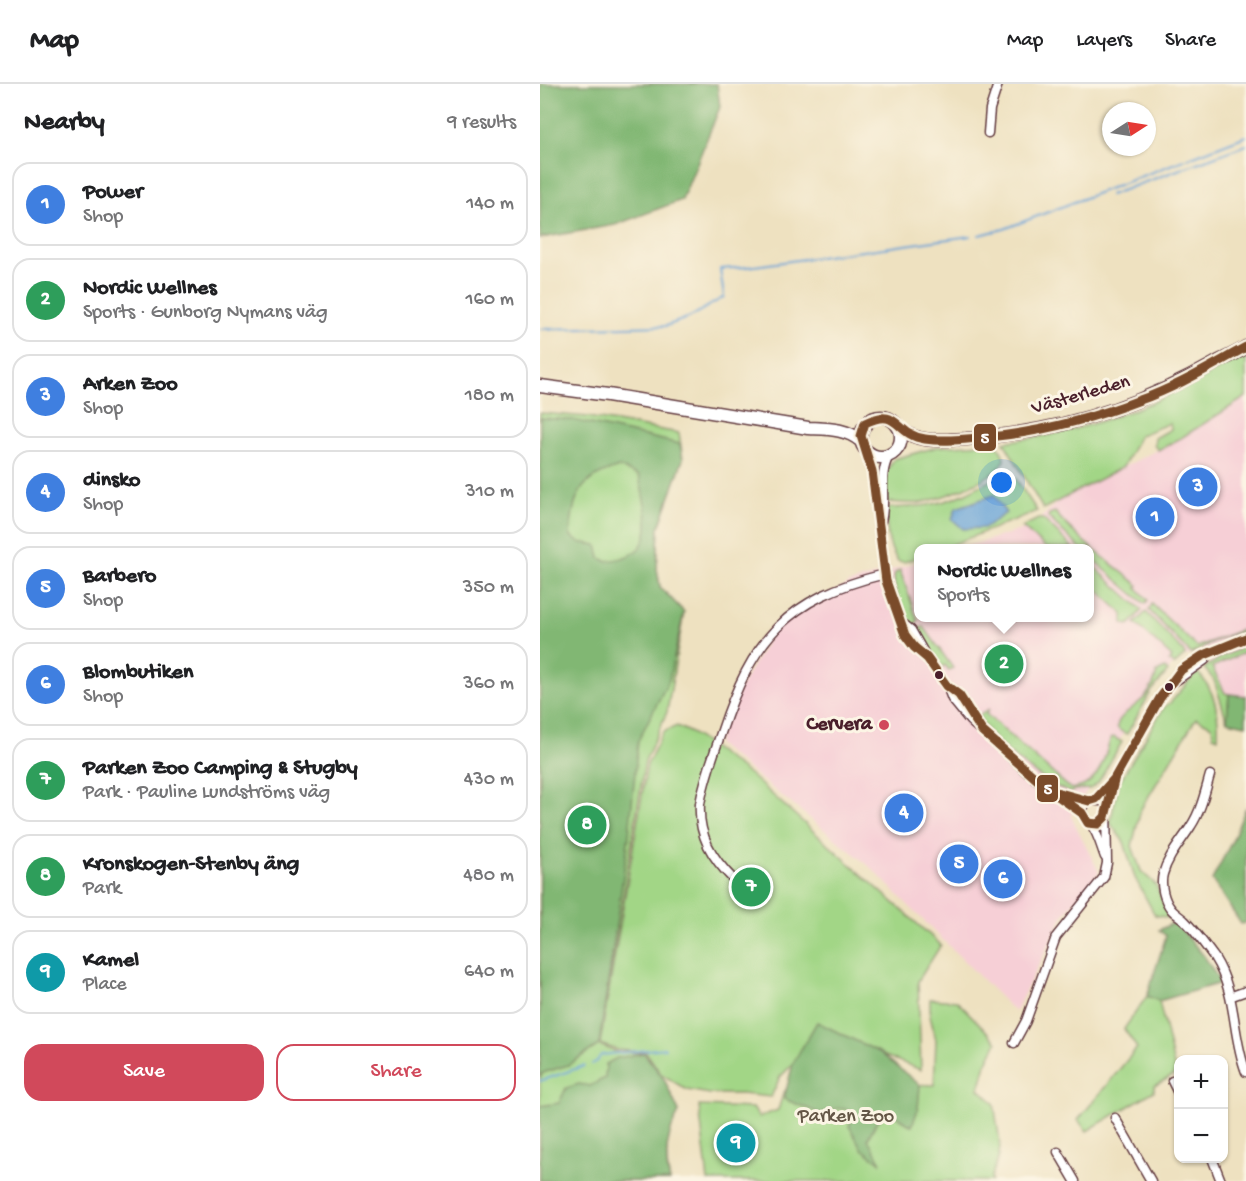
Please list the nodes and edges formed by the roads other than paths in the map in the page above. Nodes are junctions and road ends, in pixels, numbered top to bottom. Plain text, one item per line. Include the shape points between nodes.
1 (998, 84) edge
2 (988, 133) dead end
3 (1246, 340) edge
4 (1246, 347) edge
5 (1226, 357) junction
6 (540, 386) edge
7 (867, 422) junction
8 (900, 428) junction
9 (832, 429) junction
10 (938, 441) junction
11 (863, 445) junction
12 (892, 453) junction
13 (880, 525) junction
14 (885, 574) junction
15 (1246, 638) edge
16 (1246, 643) edge
17 (1173, 683) junction
18 (1210, 775) dead end
19 (1114, 779) junction
20 (1048, 790) junction
21 (1093, 800) junction
22 (1106, 806) junction
23 (1082, 813) junction
24 (1106, 817) junction
25 (1091, 824) junction
26 (1107, 863) junction
27 (734, 880) dead end
28 (1246, 991) edge
29 (1232, 996) junction
30 (1014, 1043) dead end
31 (1246, 1072) edge
32 (1172, 1081) dead end
33 (1174, 1084) edge
34 (1115, 1118) dead end
35 (1058, 1152) dead end
36 (1214, 1163) edge
37 (1075, 1181) edge
38 (1151, 1181) edge
39 (1221, 1181) edge

1 - 2 street
3 - 5 main road, Västerleden
4 - 5 main road, Västerleden
5 - 10 main road, Västerleden via 1141,400 1104,413 1026,432
6 - 9 main road
7 - 8 main road via 885,417
7 - 9 main road
7 - 11 main road via 862,430
8 - 10 main road, Västerleden via 912,437
8 - 12 main road via 902,439
9 - 11 main road via 849,433
10 - 12 main road, Västerleden
11 - 12 main road via 876,456
11 - 13 street via 871,465
12 - 13 street via 882,474
13 - 14 street
14 - 20 street via 905,635 914,647 959,695 982,732
14 - 27 street via 829,593 801,608 768,636 745,671 724,724 699,816 705,842
15 - 17 street via 1192,662
16 - 17 street via 1205,660
17 - 19 street via 1160,698
18 - 29 street via 1201,806 1162,874 1162,885 1171,909 1216,961
19 - 21 street
19 - 22 street
20 - 21 street
20 - 23 street
21 - 22 street
21 - 23 street
22 - 24 street
23 - 25 street
24 - 25 street via 1101,823
24 - 26 street
25 - 26 street
26 - 30 street via 1104,877 1056,937 1026,1021
28 - 29 street
29 - 31 street via 1240,1056
32 - 33 street
34 - 38 street
35 - 37 street
36 - 39 street

